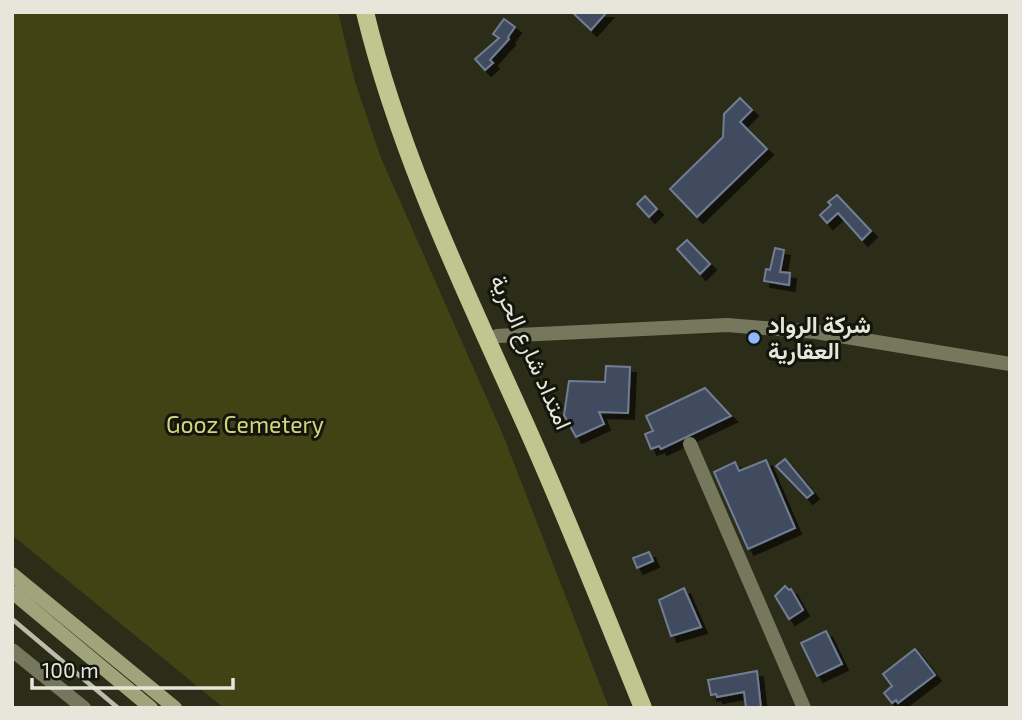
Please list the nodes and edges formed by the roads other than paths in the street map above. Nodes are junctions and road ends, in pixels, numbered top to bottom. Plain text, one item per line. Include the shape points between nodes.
1 (365, 12) edge
2 (377, 12) edge
3 (497, 337) junction
4 (1010, 364) edge
5 (690, 444) dead end
6 (12, 574) edge
7 (12, 592) edge
8 (12, 650) edge
9 (84, 708) edge
10 (151, 708) edge
11 (175, 708) edge
12 (643, 708) edge
13 (653, 708) edge
14 (804, 708) edge

1 - 12 main road via 412,164
2 - 3 main road, امتداد شارع الحرية via 421,158
3 - 4 street via 727,325 816,332
3 - 13 main road, امتداد شارع الحرية
5 - 14 street
6 - 11 main road
7 - 10 main road
8 - 9 street

